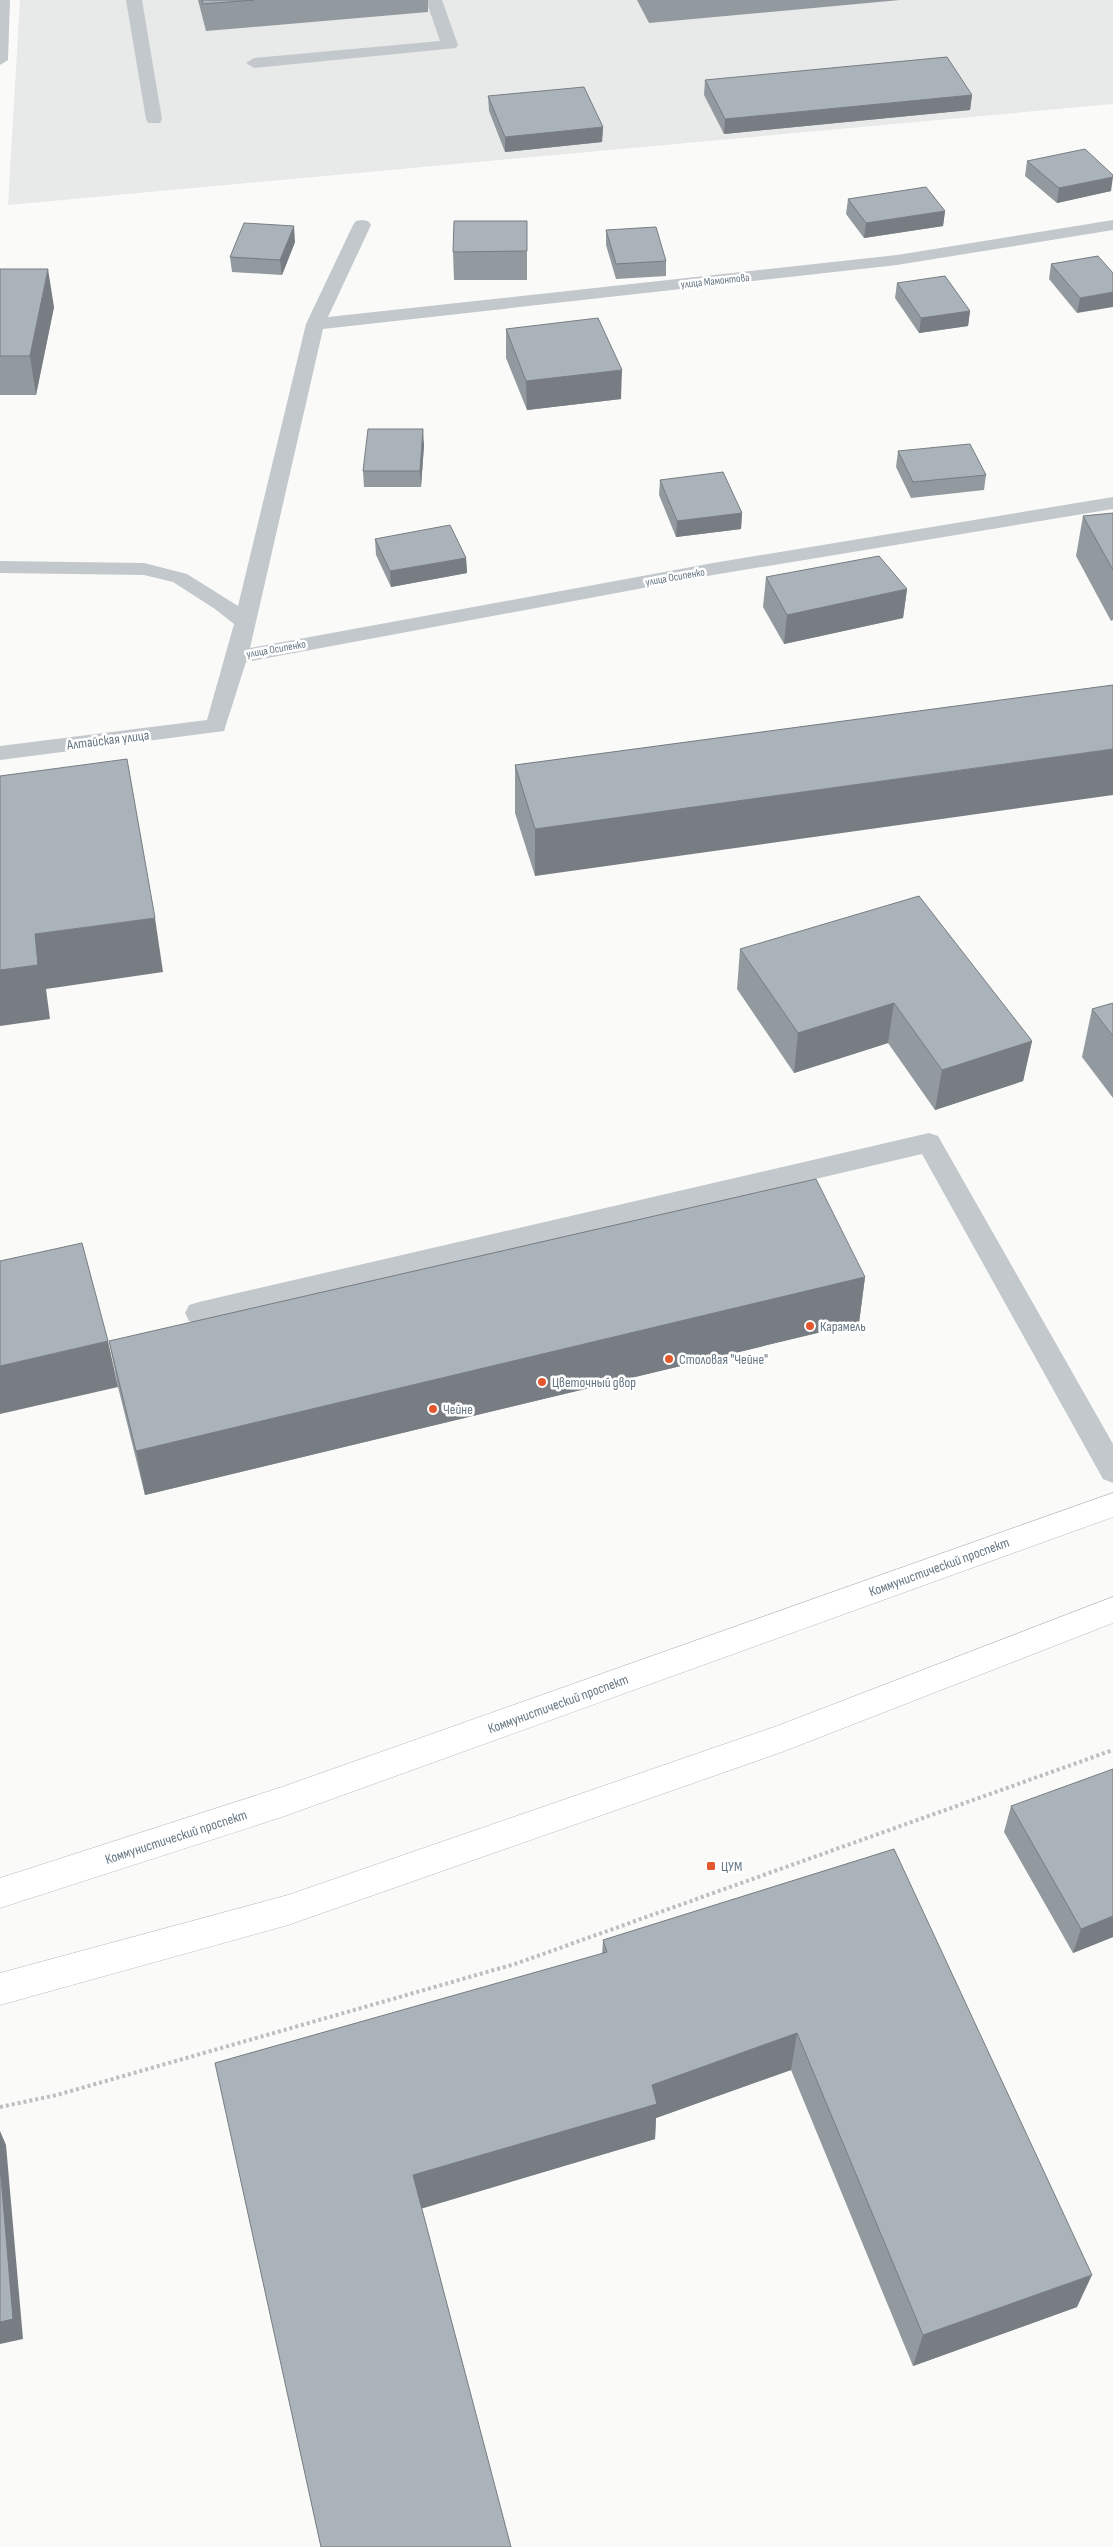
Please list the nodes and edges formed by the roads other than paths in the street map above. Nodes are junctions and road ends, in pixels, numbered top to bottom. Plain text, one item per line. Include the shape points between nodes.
1 (2, 0) edge
2 (134, 0) edge
3 (434, 0) edge
4 (0, 60) edge
5 (254, 63) dead end
6 (154, 119) dead end
7 (362, 225) dead end
8 (1113, 226) edge
9 (315, 324) junction
10 (1113, 503) edge
11 (0, 567) edge
12 (245, 623) junction
13 (238, 657) junction
14 (0, 753) edge
15 (199, 1313) dead end
16 (1113, 1471) edge
17 (1113, 1505) edge
18 (1113, 1610) edge
19 (0, 1893) edge
20 (0, 1989) edge

1 - 4 street
2 - 6 street
3 - 5 street via 450,45
7 - 9 street
8 - 9 street, улица Мамонтова via 897,260
9 - 12 street
10 - 13 street, улица Осипенко via 713,570
11 - 12 street via 144,569 180,578 223,604
12 - 13 street
13 - 14 street, Алтайская улица via 216,726
15 - 16 street via 929,1143
17 - 19 main road, Коммунистический проспект via 282,1802
18 - 20 main road via 782,1738 288,1910

